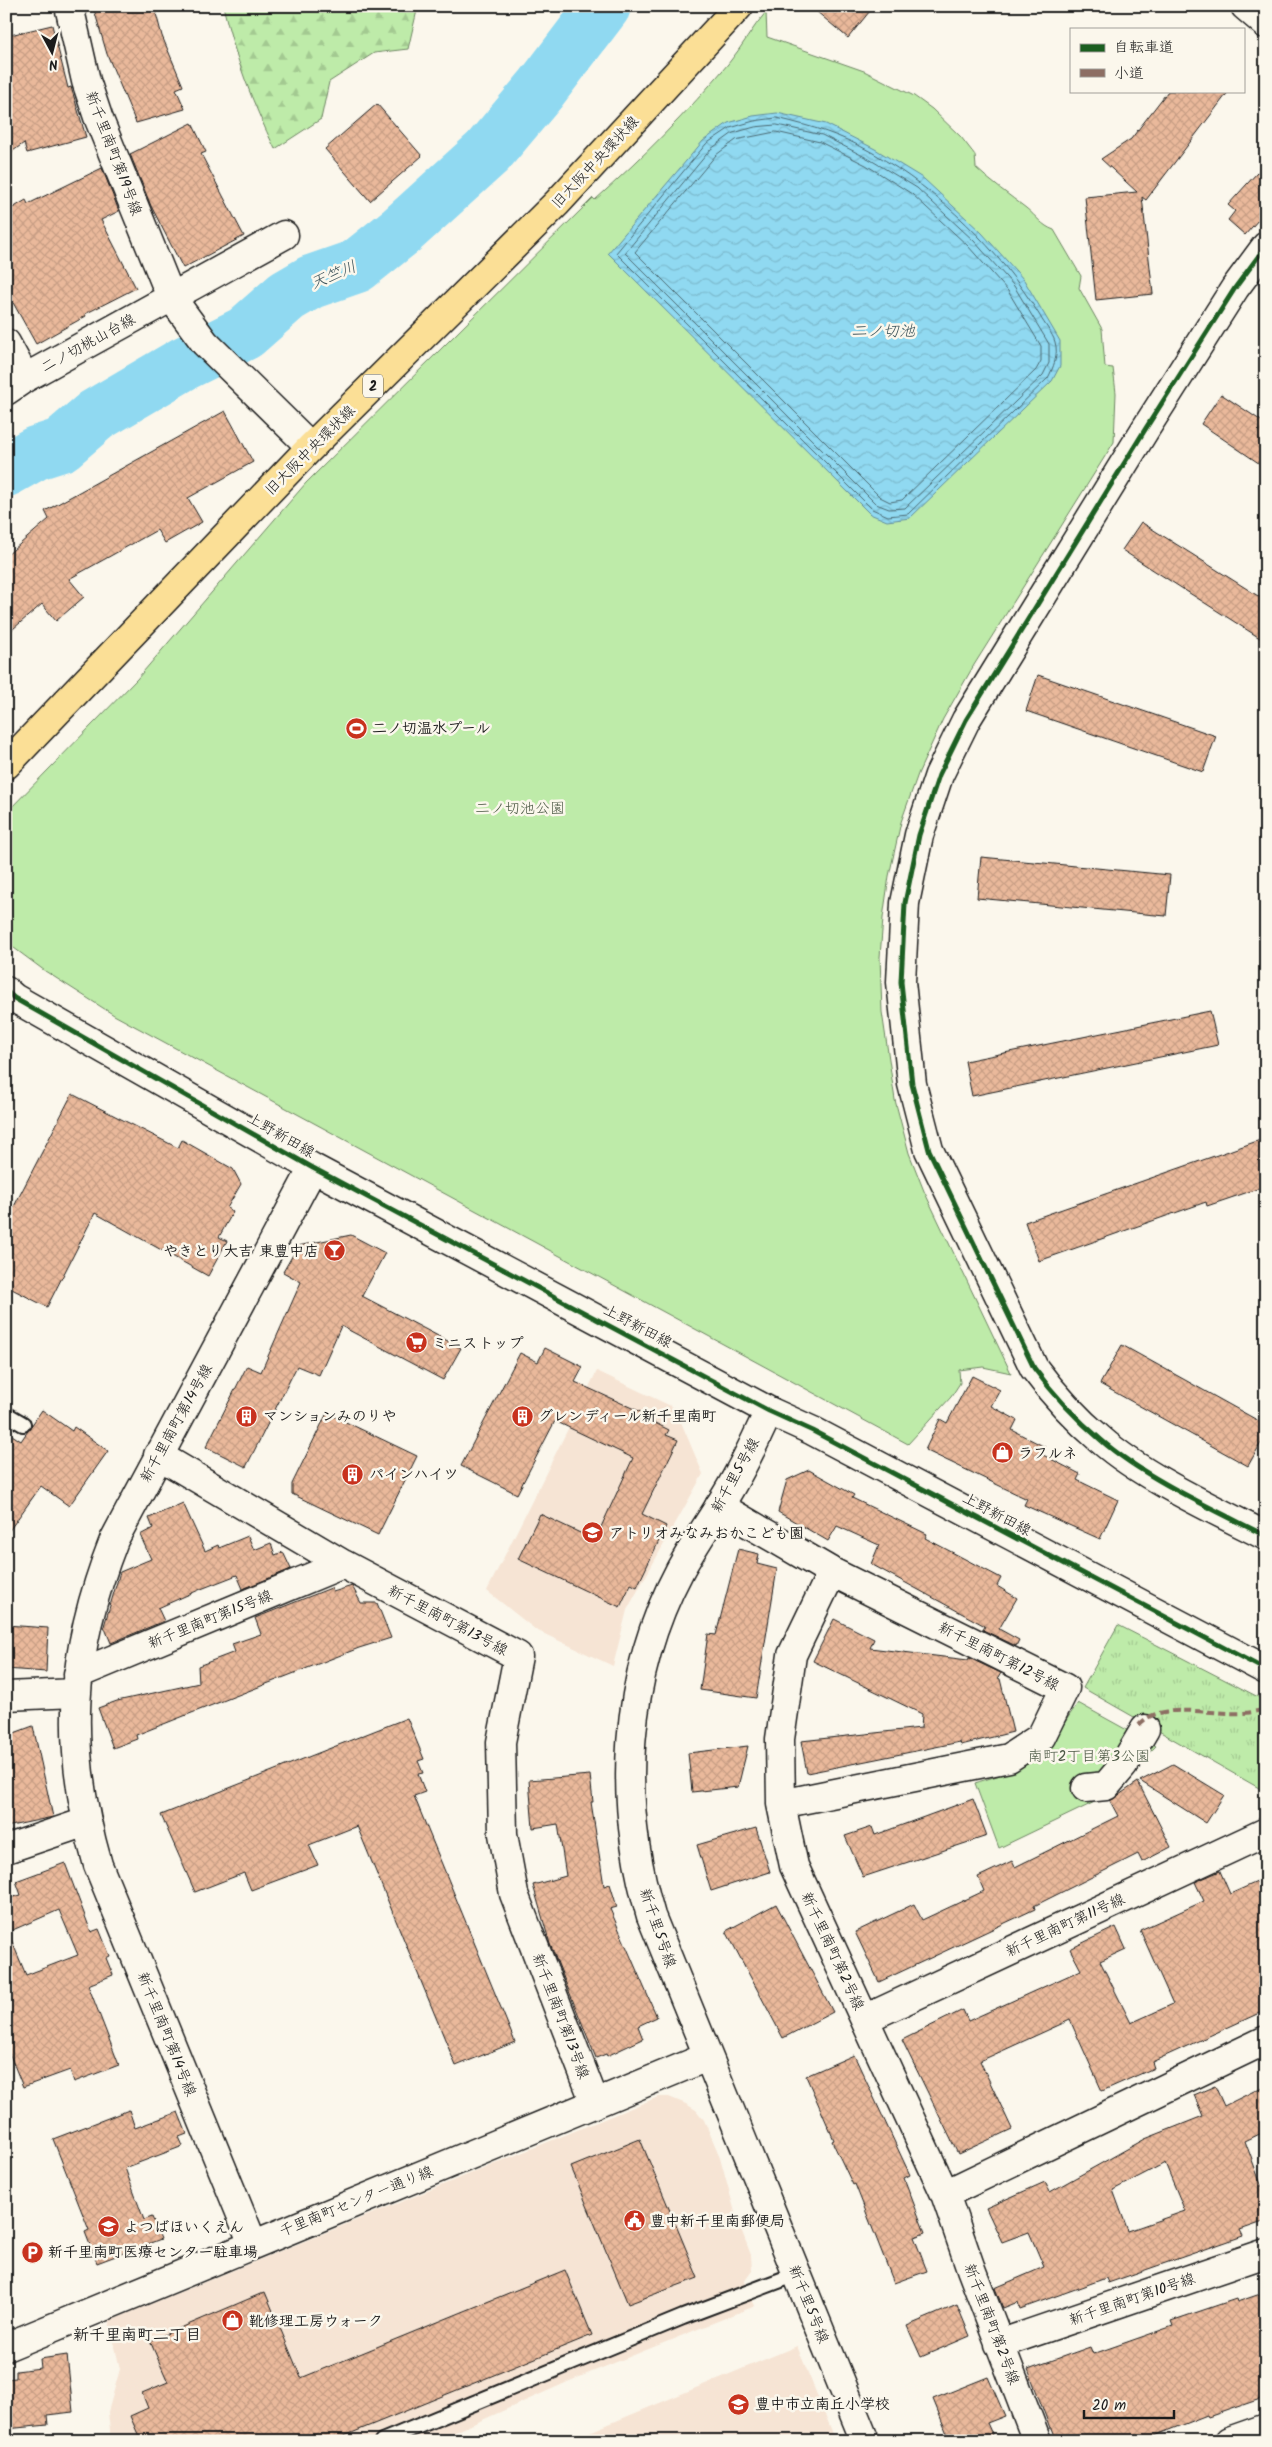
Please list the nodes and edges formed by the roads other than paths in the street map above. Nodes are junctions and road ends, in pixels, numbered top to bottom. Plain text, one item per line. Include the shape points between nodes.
1 (69, 6) edge
2 (739, 6) edge
3 (1245, 6) edge
4 (1266, 24) edge
5 (284, 235) dead end
6 (1266, 246) edge
7 (171, 297) junction
8 (6, 343) edge
9 (16, 384) edge
10 (311, 447) junction
11 (6, 764) edge
12 (6, 991) edge
13 (313, 1168) junction
14 (769, 1411) junction
15 (6, 1414) edge
16 (22, 1424) dead end
17 (158, 1455) junction
18 (719, 1506) junction
19 (1266, 1536) edge
20 (343, 1564) junction
21 (832, 1572) junction
22 (1266, 1670) edge
23 (77, 1683) junction
24 (6, 1696) edge
25 (1145, 1729) dead end
26 (1086, 1788) dead end
27 (781, 1804) junction
28 (86, 1822) junction
29 (1266, 1832) edge
30 (6, 1849) edge
31 (865, 2019) junction
32 (1266, 2040) edge
33 (707, 2057) junction
34 (595, 2103) junction
35 (945, 2194) junction
36 (253, 2244) junction
37 (1266, 2253) edge
38 (798, 2274) junction
39 (999, 2344) junction
40 (6, 2347) edge
41 (1266, 2428) edge
42 (382, 2441) edge
43 (865, 2441) edge
44 (1037, 2441) edge
45 (1229, 2441) edge

1 - 7 street, 新千里南町第19号線 via 86,81 98,117
2 - 10 main road, 旧大阪中央環状線 / 2 via 557,203
3 - 4 street
5 - 7 street, 二ノ切桃山台線
6 - 19 street via 1235,288 1146,428 966,720 943,767 919,835 905,903 901,982 912,1084 929,1150 1034,1368 1057,1399 1102,1442 1148,1472
7 - 9 street, 二ノ切桃山台線
7 - 10 street via 205,343
8 - 9 street
10 - 11 main road, 旧大阪中央環状線 / 2
12 - 13 street, 上野新田線
13 - 14 street, 上野新田線
13 - 17 street, 新千里南町第14号線
14 - 18 street, 新千里5号線
14 - 22 street, 上野新田線
15 - 16 lane
17 - 20 street, 新千里南町第13号線
17 - 23 street, 新千里南町第14号線 via 124,1518 98,1581 85,1625
18 - 21 street
18 - 33 street, 新千里5号線 via 680,1570 656,1624 636,1702 629,1770 632,1819 642,1884 651,1916
20 - 23 street, 新千里南町第15号線
20 - 34 street, 新千里南町第13号線 via 518,1656 501,1742 503,1834 514,1894
21 - 27 street, 新千里南町第2号線 via 792,1655 780,1740
21 - 27 street, 新千里南町第12号線 via 1065,1688 1040,1737 1009,1758
23 - 24 street
23 - 28 street, 新千里南町第14号線 via 76,1757
25 - 26 street via 1123,1766 1106,1786
27 - 31 street, 新千里南町第2号線 via 794,1866
28 - 30 street
28 - 36 street, 新千里南町第14号線 via 98,1865
29 - 31 street, 新千里南町第11号線
31 - 35 street, 新千里南町第2号線
32 - 35 street
33 - 34 street, 千里南町センター通り線
33 - 38 street, 新千里5号線
34 - 36 street, 千里南町センター通り線
35 - 39 street, 新千里南町第2号線
36 - 40 street, 千里南町センター通り線
37 - 39 street, 新千里南町第10号線
38 - 42 lane via 683,2317
38 - 43 street, 新千里5号線
39 - 44 street, 新千里南町第2号線
41 - 45 street

